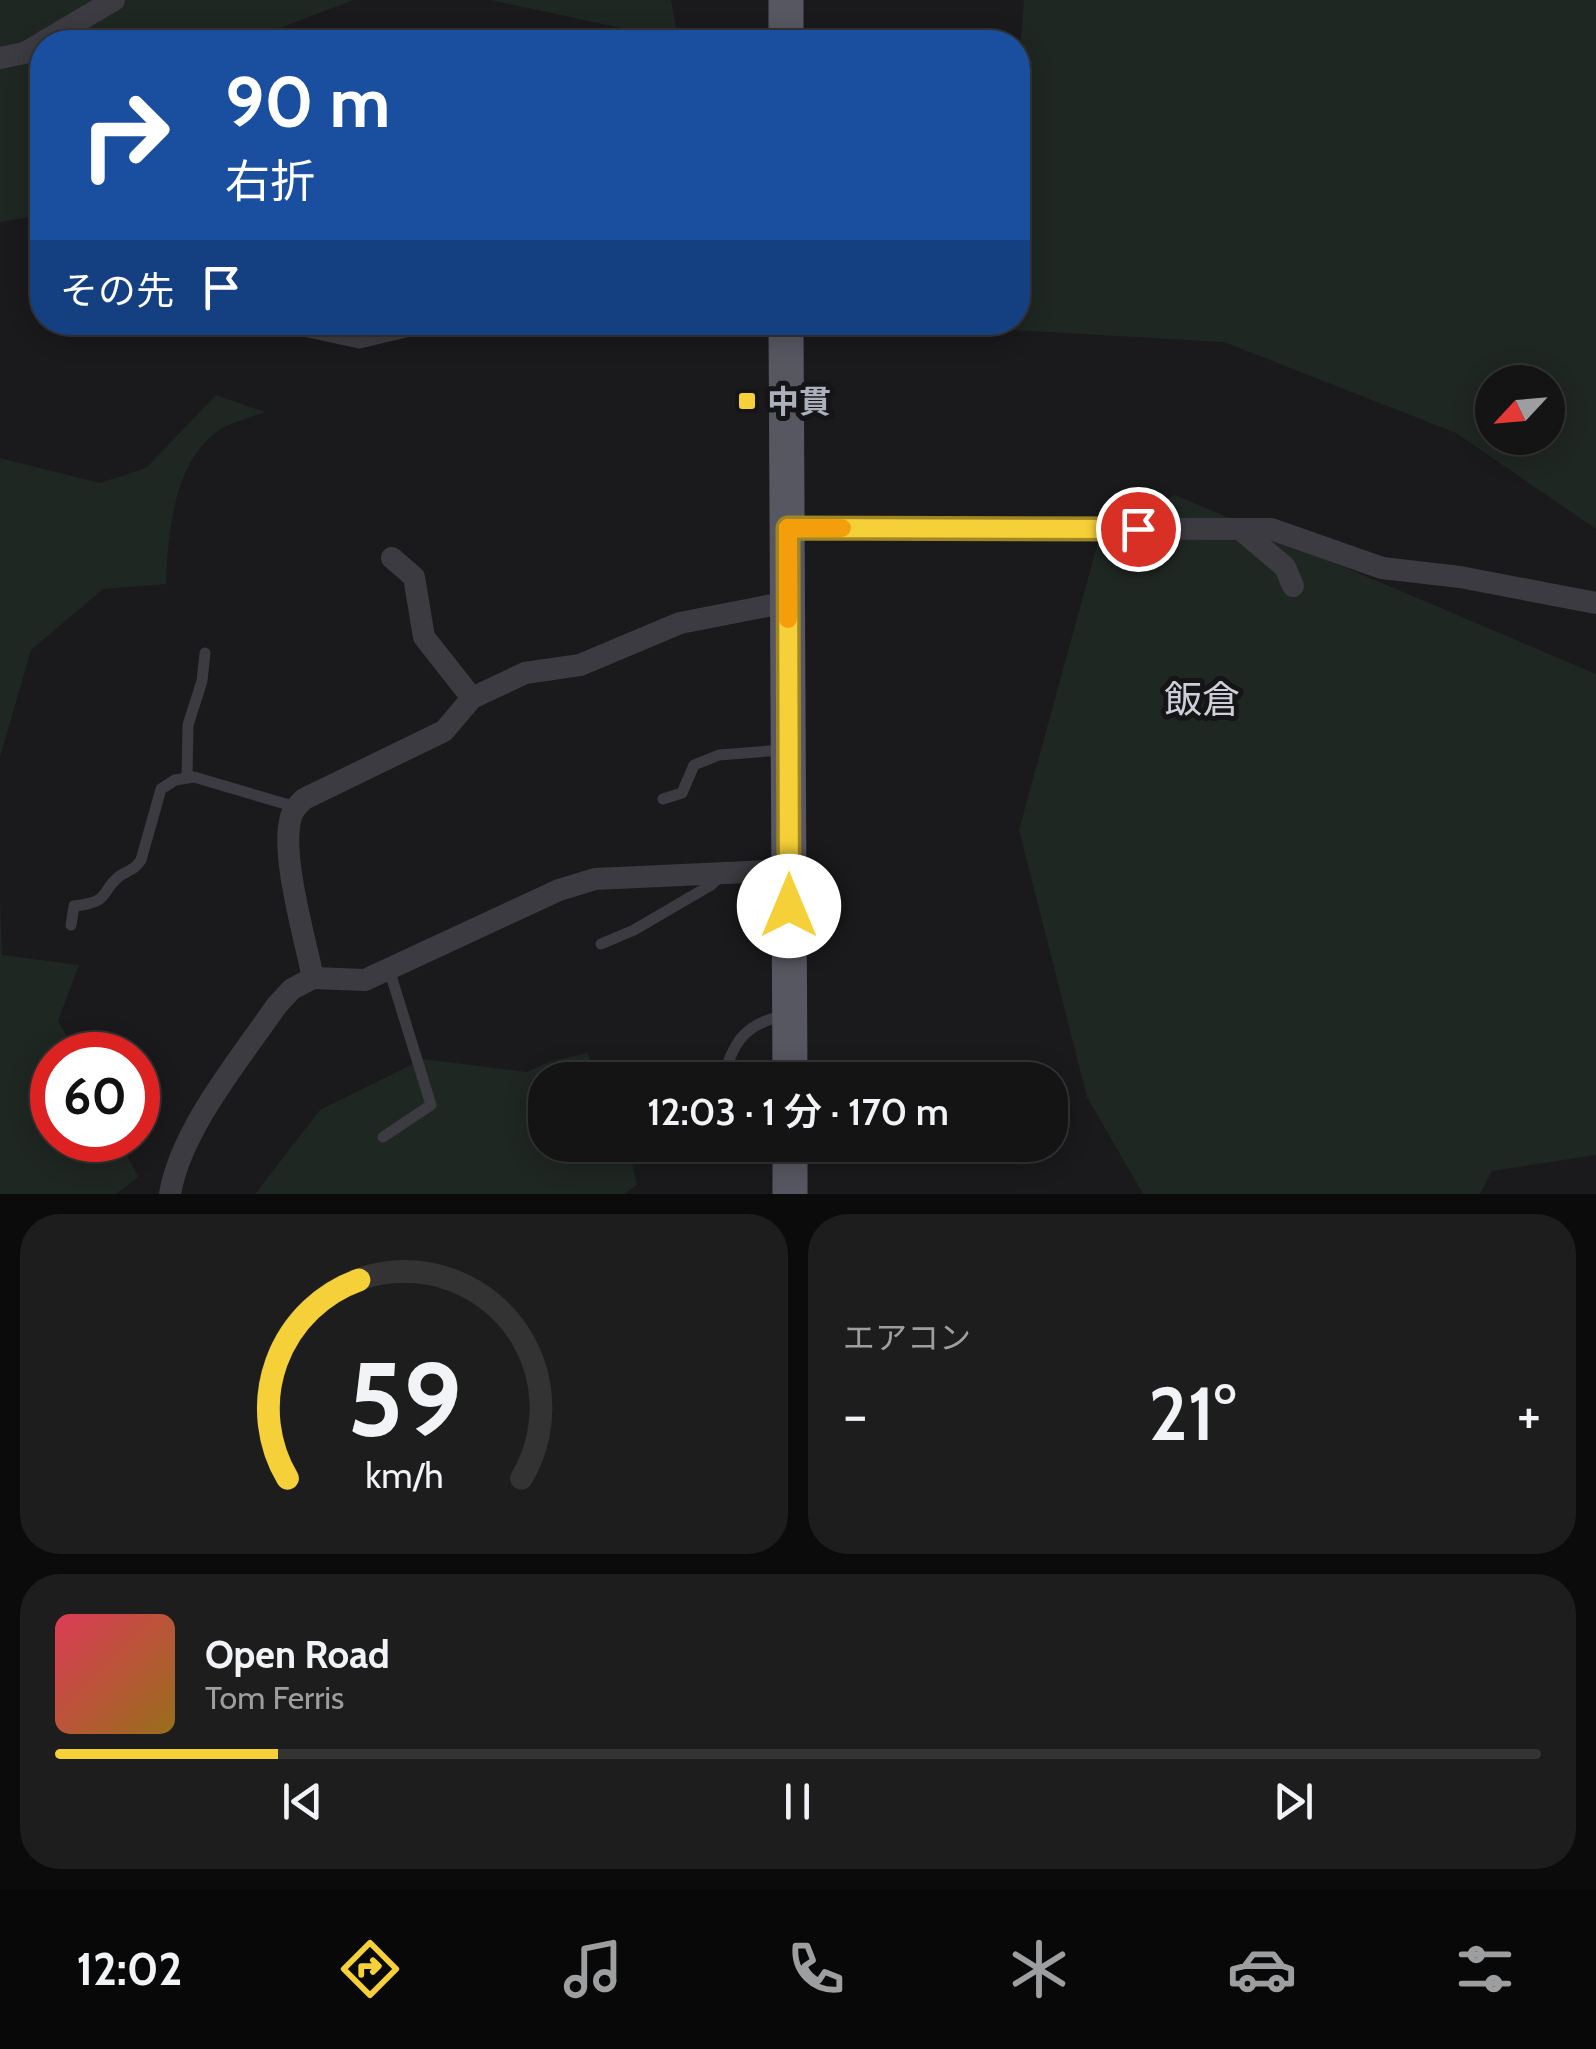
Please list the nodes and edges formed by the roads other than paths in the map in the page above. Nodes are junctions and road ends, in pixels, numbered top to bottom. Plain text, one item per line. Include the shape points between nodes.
1 (114, 0) edge
2 (786, 0) edge
3 (63, 30) edge
4 (786, 30) edge
5 (30, 50) edge
6 (0, 58) edge
7 (325, 335) edge
8 (392, 335) edge
9 (786, 335) edge
10 (788, 528) junction
11 (1240, 529) junction
12 (392, 558) dead end
13 (1293, 586) dead end
14 (788, 602) junction
15 (1596, 603) edge
16 (206, 653) dead end
17 (472, 698) junction
18 (788, 749) junction
19 (187, 778) junction
20 (662, 799) dead end
21 (296, 807) junction
22 (789, 870) junction
23 (721, 875) junction
24 (71, 925) dead end
25 (602, 944) dead end
26 (389, 968) junction
27 (313, 978) junction
28 (790, 1015) junction
29 (727, 1062) edge
30 (790, 1062) edge
31 (383, 1136) dead end
32 (790, 1162) edge
33 (170, 1194) edge
34 (790, 1194) edge

1 - 3 street
2 - 4 main road
5 - 6 street
7 - 8 lane via 360,342
9 - 10 main road
10 - 11 street
10 - 14 main road
11 - 13 street via 1285,567
11 - 15 street via 1271,529 1382,568
12 - 17 street via 414,578 424,636
14 - 17 street via 680,623 580,665 524,673
14 - 18 main road
16 - 19 lane via 188,726
17 - 21 street via 444,731
18 - 20 lane via 719,755 694,765 682,793
18 - 22 main road
19 - 21 lane
19 - 24 lane via 161,789 135,868 118,877 106,896 74,906
21 - 27 street via 287,836
22 - 23 street
22 - 28 main road
23 - 25 lane
23 - 26 street via 595,879
26 - 27 street via 365,980
26 - 31 lane via 431,1105
27 - 33 street via 277,1005 229,1075 198,1124
28 - 29 lane via 752,1026
28 - 30 main road
32 - 34 main road

